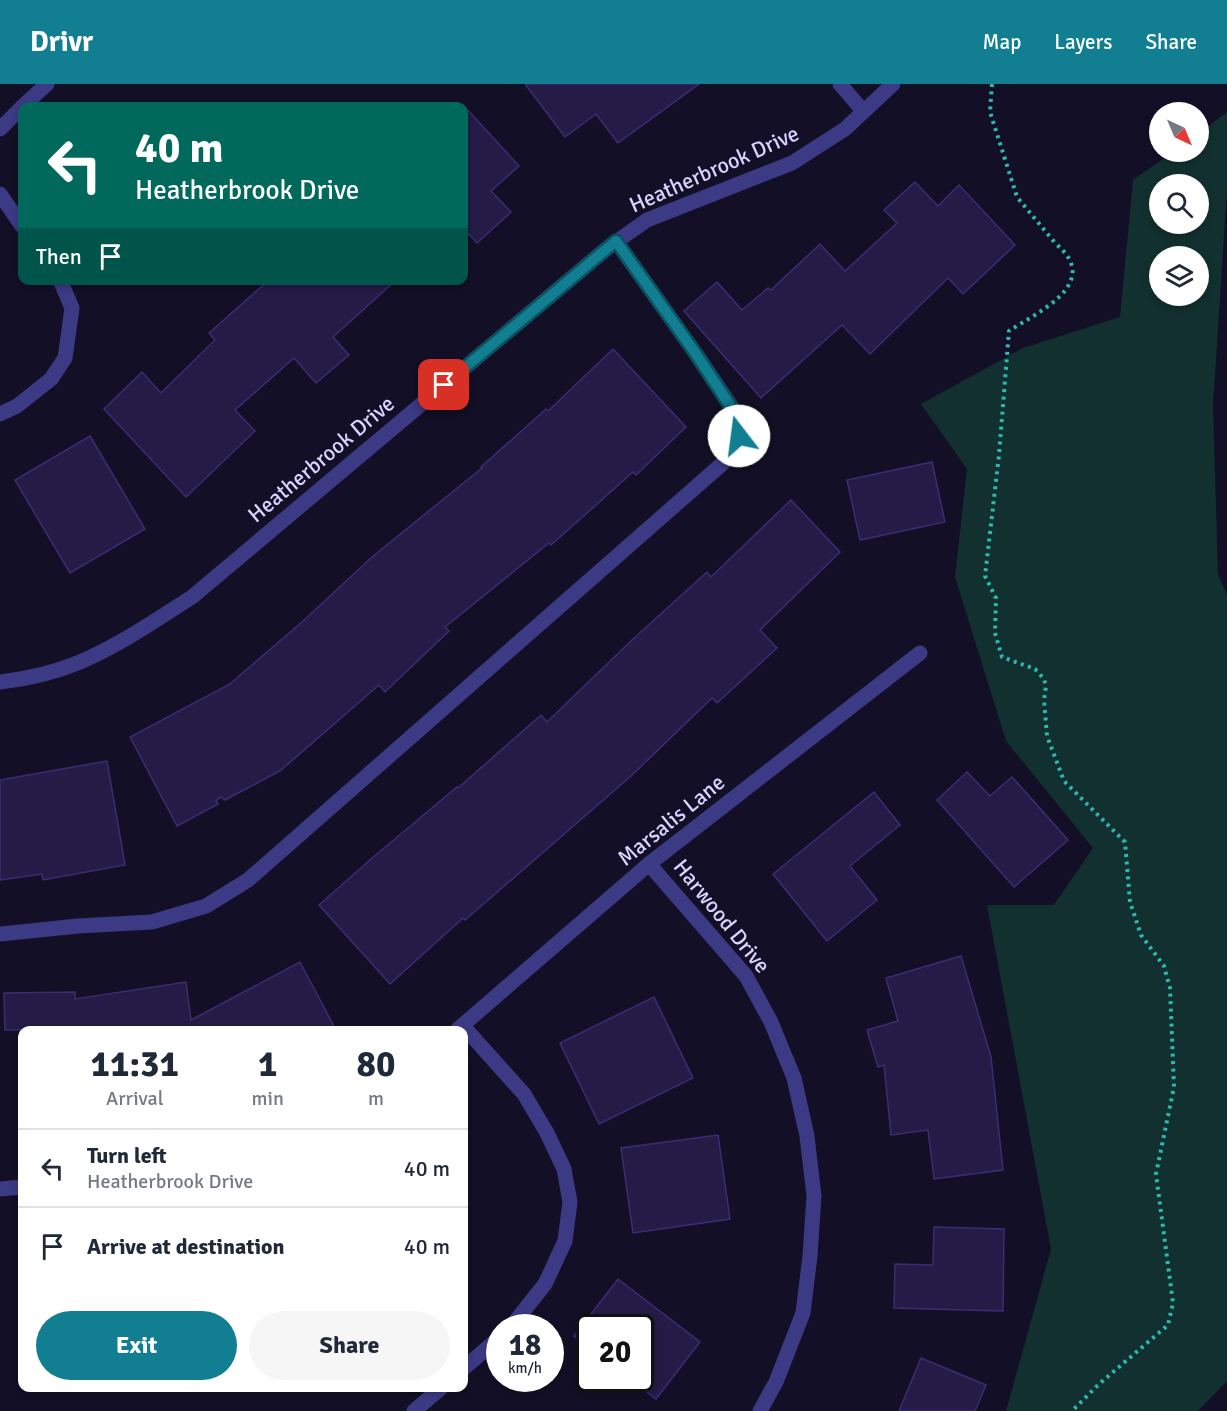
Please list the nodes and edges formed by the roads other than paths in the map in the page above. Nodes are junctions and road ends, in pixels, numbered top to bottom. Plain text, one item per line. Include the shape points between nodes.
1 (47, 84) edge
2 (840, 84) edge
3 (892, 84) edge
4 (28, 102) edge
5 (863, 111) junction
6 (18, 112) edge
7 (0, 129) edge
8 (0, 194) edge
9 (18, 220) edge
10 (616, 241) junction
11 (62, 285) edge
12 (0, 414) edge
13 (920, 653) dead end
14 (0, 682) edge
15 (649, 864) junction
16 (0, 934) edge
17 (462, 1026) edge
18 (468, 1036) edge
19 (18, 1187) edge
20 (0, 1189) edge
21 (521, 1314) edge
22 (486, 1349) edge
23 (468, 1365) edge
24 (436, 1392) edge
25 (414, 1411) edge
26 (760, 1411) edge

1 - 4 street
2 - 5 street
3 - 5 street, Heatherbrook Drive
5 - 10 street, Heatherbrook Drive via 845,129 792,163 647,220
6 - 7 street
8 - 9 street
10 - 14 street, Heatherbrook Drive via 192,597 80,662
10 - 16 street via 733,410 739,436 722,464 248,880 206,906 152,922
11 - 12 street via 72,308 65,358 51,379 17,406
13 - 15 street, Marsalis Lane
15 - 17 street, Marsalis Lane
15 - 26 street, Harwood Drive via 746,976 771,1022 794,1078 807,1136 814,1196 803,1313
18 - 21 street via 524,1094 564,1169 570,1202 565,1241 545,1284
19 - 20 street
22 - 23 street
24 - 25 street

